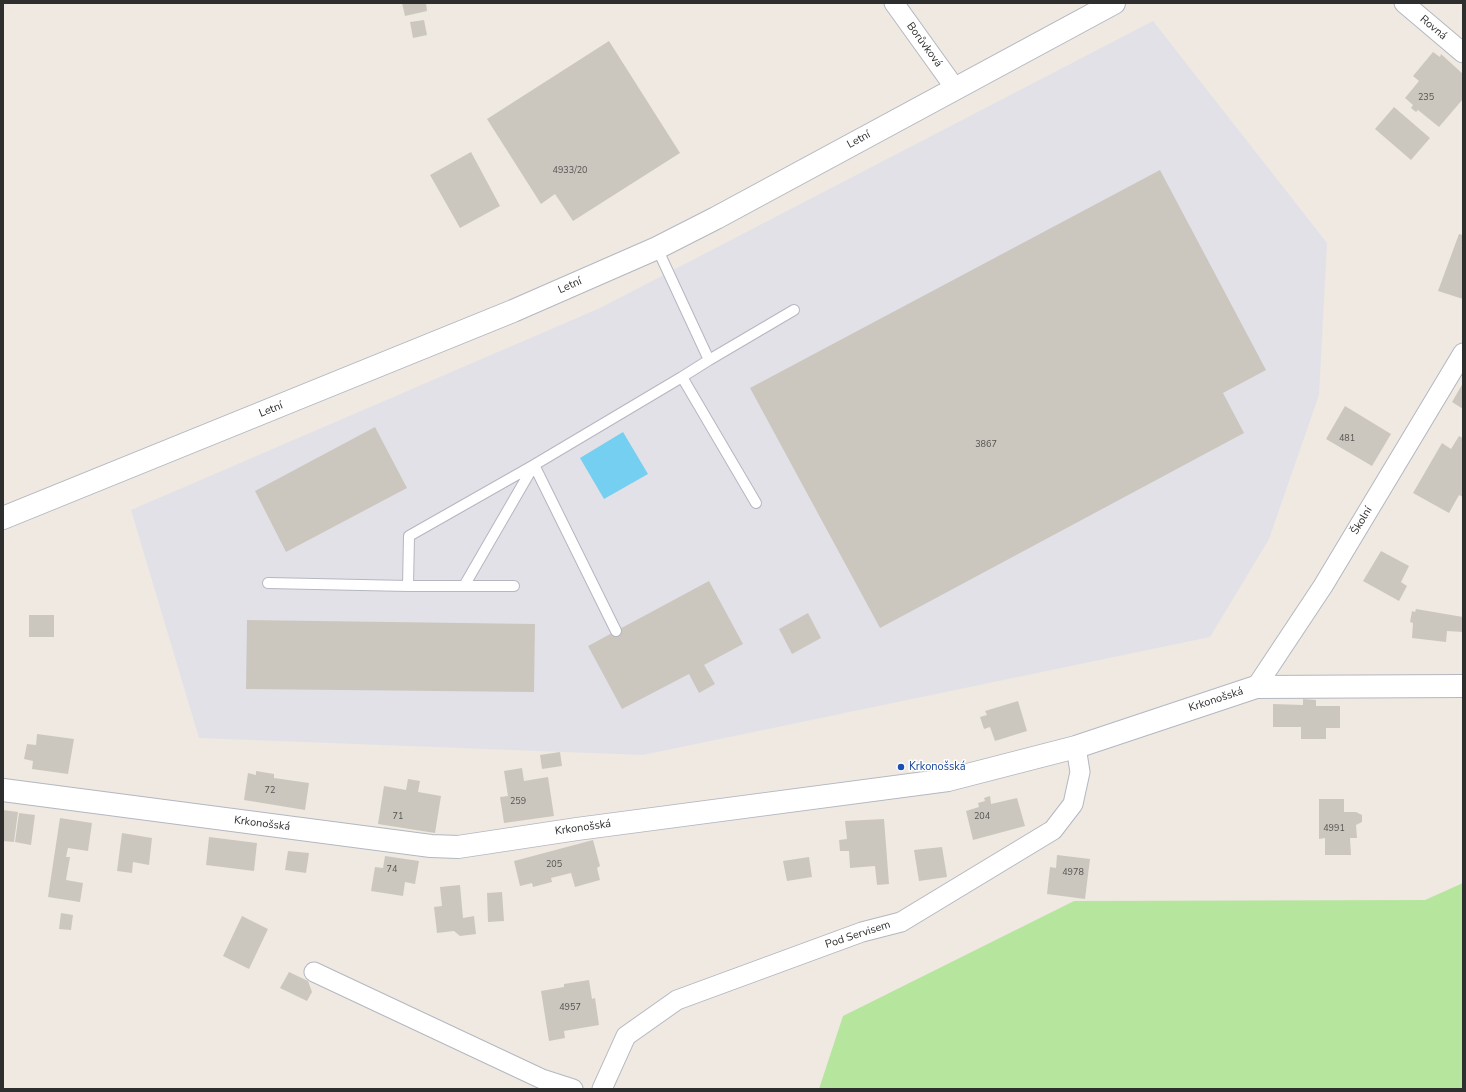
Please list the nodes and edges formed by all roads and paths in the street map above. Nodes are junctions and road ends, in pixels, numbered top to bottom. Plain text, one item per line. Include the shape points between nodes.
1 (894, 3) edge
2 (1114, 3) edge
3 (1404, 3) edge
4 (1463, 53) edge
5 (955, 88) junction
6 (657, 248) junction
7 (794, 310) dead end
8 (1463, 353) edge
9 (709, 360) junction
10 (682, 377) junction
11 (534, 466) junction
12 (756, 503) dead end
13 (3, 518) edge
14 (268, 583) dead end
15 (408, 586) junction
16 (464, 586) junction
17 (514, 586) dead end
18 (616, 631) dead end
19 (1463, 686) edge
20 (1256, 687) junction
21 (1076, 747) junction
22 (3, 790) edge
23 (314, 972) dead end
24 (573, 1089) edge
25 (582, 1089) edge
26 (602, 1089) edge

1 - 5 street, Borůvková
2 - 5 street, Letní
3 - 4 street, Rovná
5 - 6 street, Letní
6 - 9 lane
6 - 13 street, Letní via 513,312
7 - 9 lane
8 - 20 street, Školní via 1323,586
9 - 10 lane
10 - 11 lane
10 - 12 lane
11 - 15 lane via 410,536
11 - 16 lane
11 - 18 lane
14 - 15 lane
15 - 16 lane
16 - 17 lane
19 - 20 street, Krkonošská
20 - 21 street, Krkonošská
21 - 22 street, Krkonošská via 948,780 577,828 458,847 431,846
21 - 26 street, Pod Servisem via 1080,772 1072,804 1052,830 901,922 862,932 677,1000 626,1036
23 - 24 street via 542,1079
25 - 26 street

